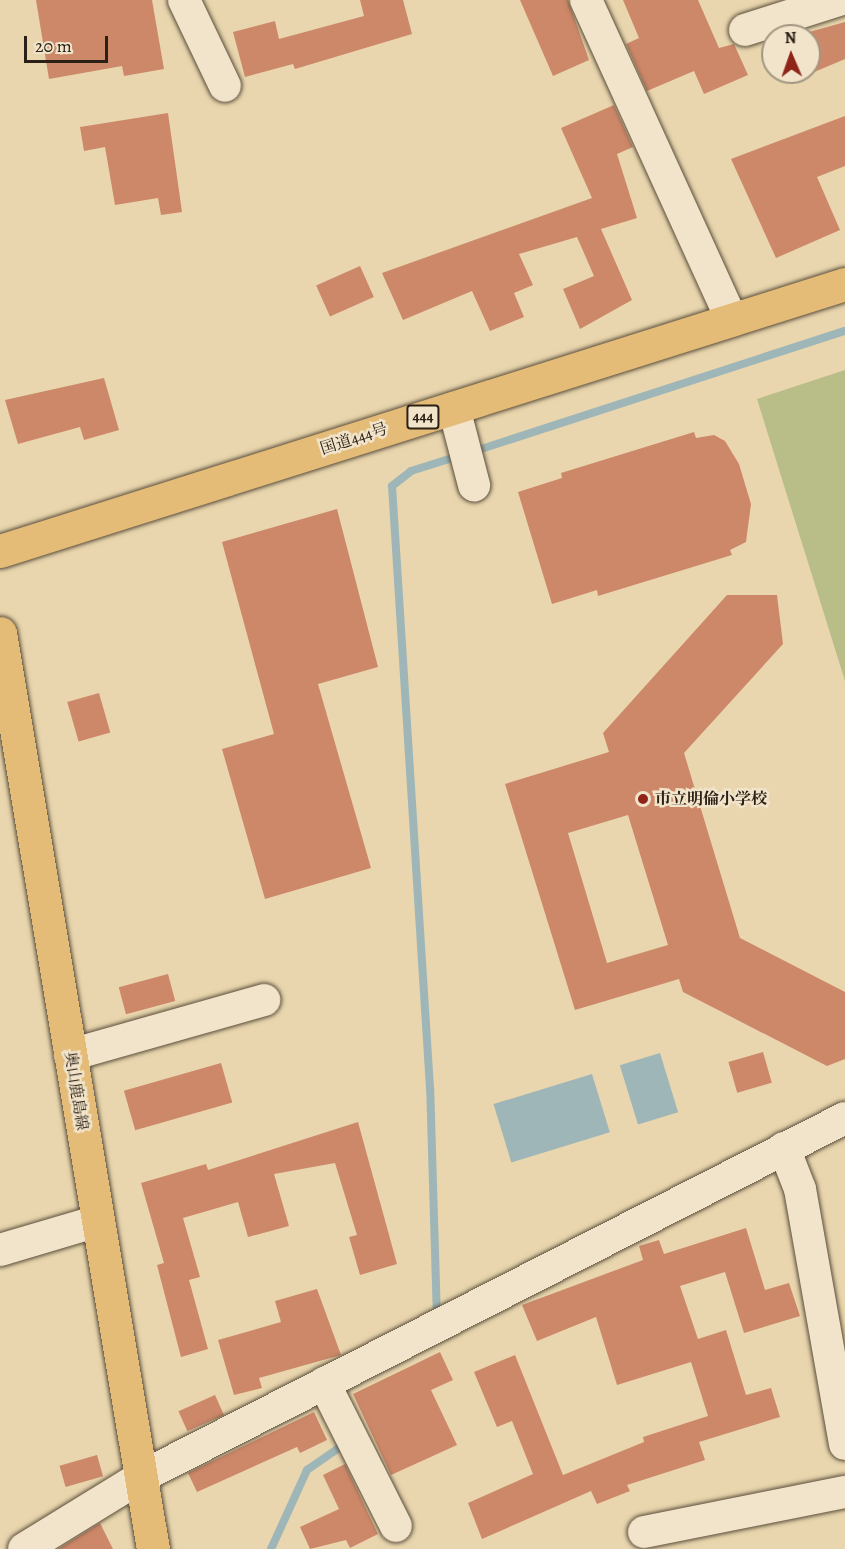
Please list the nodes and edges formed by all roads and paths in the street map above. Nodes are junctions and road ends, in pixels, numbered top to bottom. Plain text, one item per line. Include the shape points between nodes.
1 (184, 0) edge
2 (586, 0) edge
3 (839, 0) edge
4 (745, 30) dead end
5 (225, 86) dead end
6 (845, 284) edge
7 (732, 320) junction
8 (0, 551) edge
9 (0, 633) edge
10 (264, 1000) dead end
11 (70, 1055) junction
12 (845, 1118) edge
13 (784, 1148) junction
14 (98, 1221) junction
15 (0, 1250) edge
16 (324, 1383) junction
17 (845, 1444) edge
18 (141, 1477) junction
19 (845, 1492) edge
20 (396, 1526) dead end
21 (644, 1532) dead end
22 (24, 1549) edge
23 (153, 1549) edge

1 - 5 street
2 - 7 street
3 - 4 street
6 - 7 main road, 国道444号 / 444
7 - 8 main road, 国道444号 / 444 via 465,449
9 - 11 main road, 奥山鹿島線
10 - 11 street
11 - 14 main road, 奥山鹿島線
12 - 13 street
13 - 16 street
13 - 17 street via 800,1190
14 - 15 street
14 - 18 main road, 奥山鹿島線
16 - 18 street
16 - 20 street
18 - 22 street
18 - 23 main road, 奥山鹿島線
19 - 21 street

